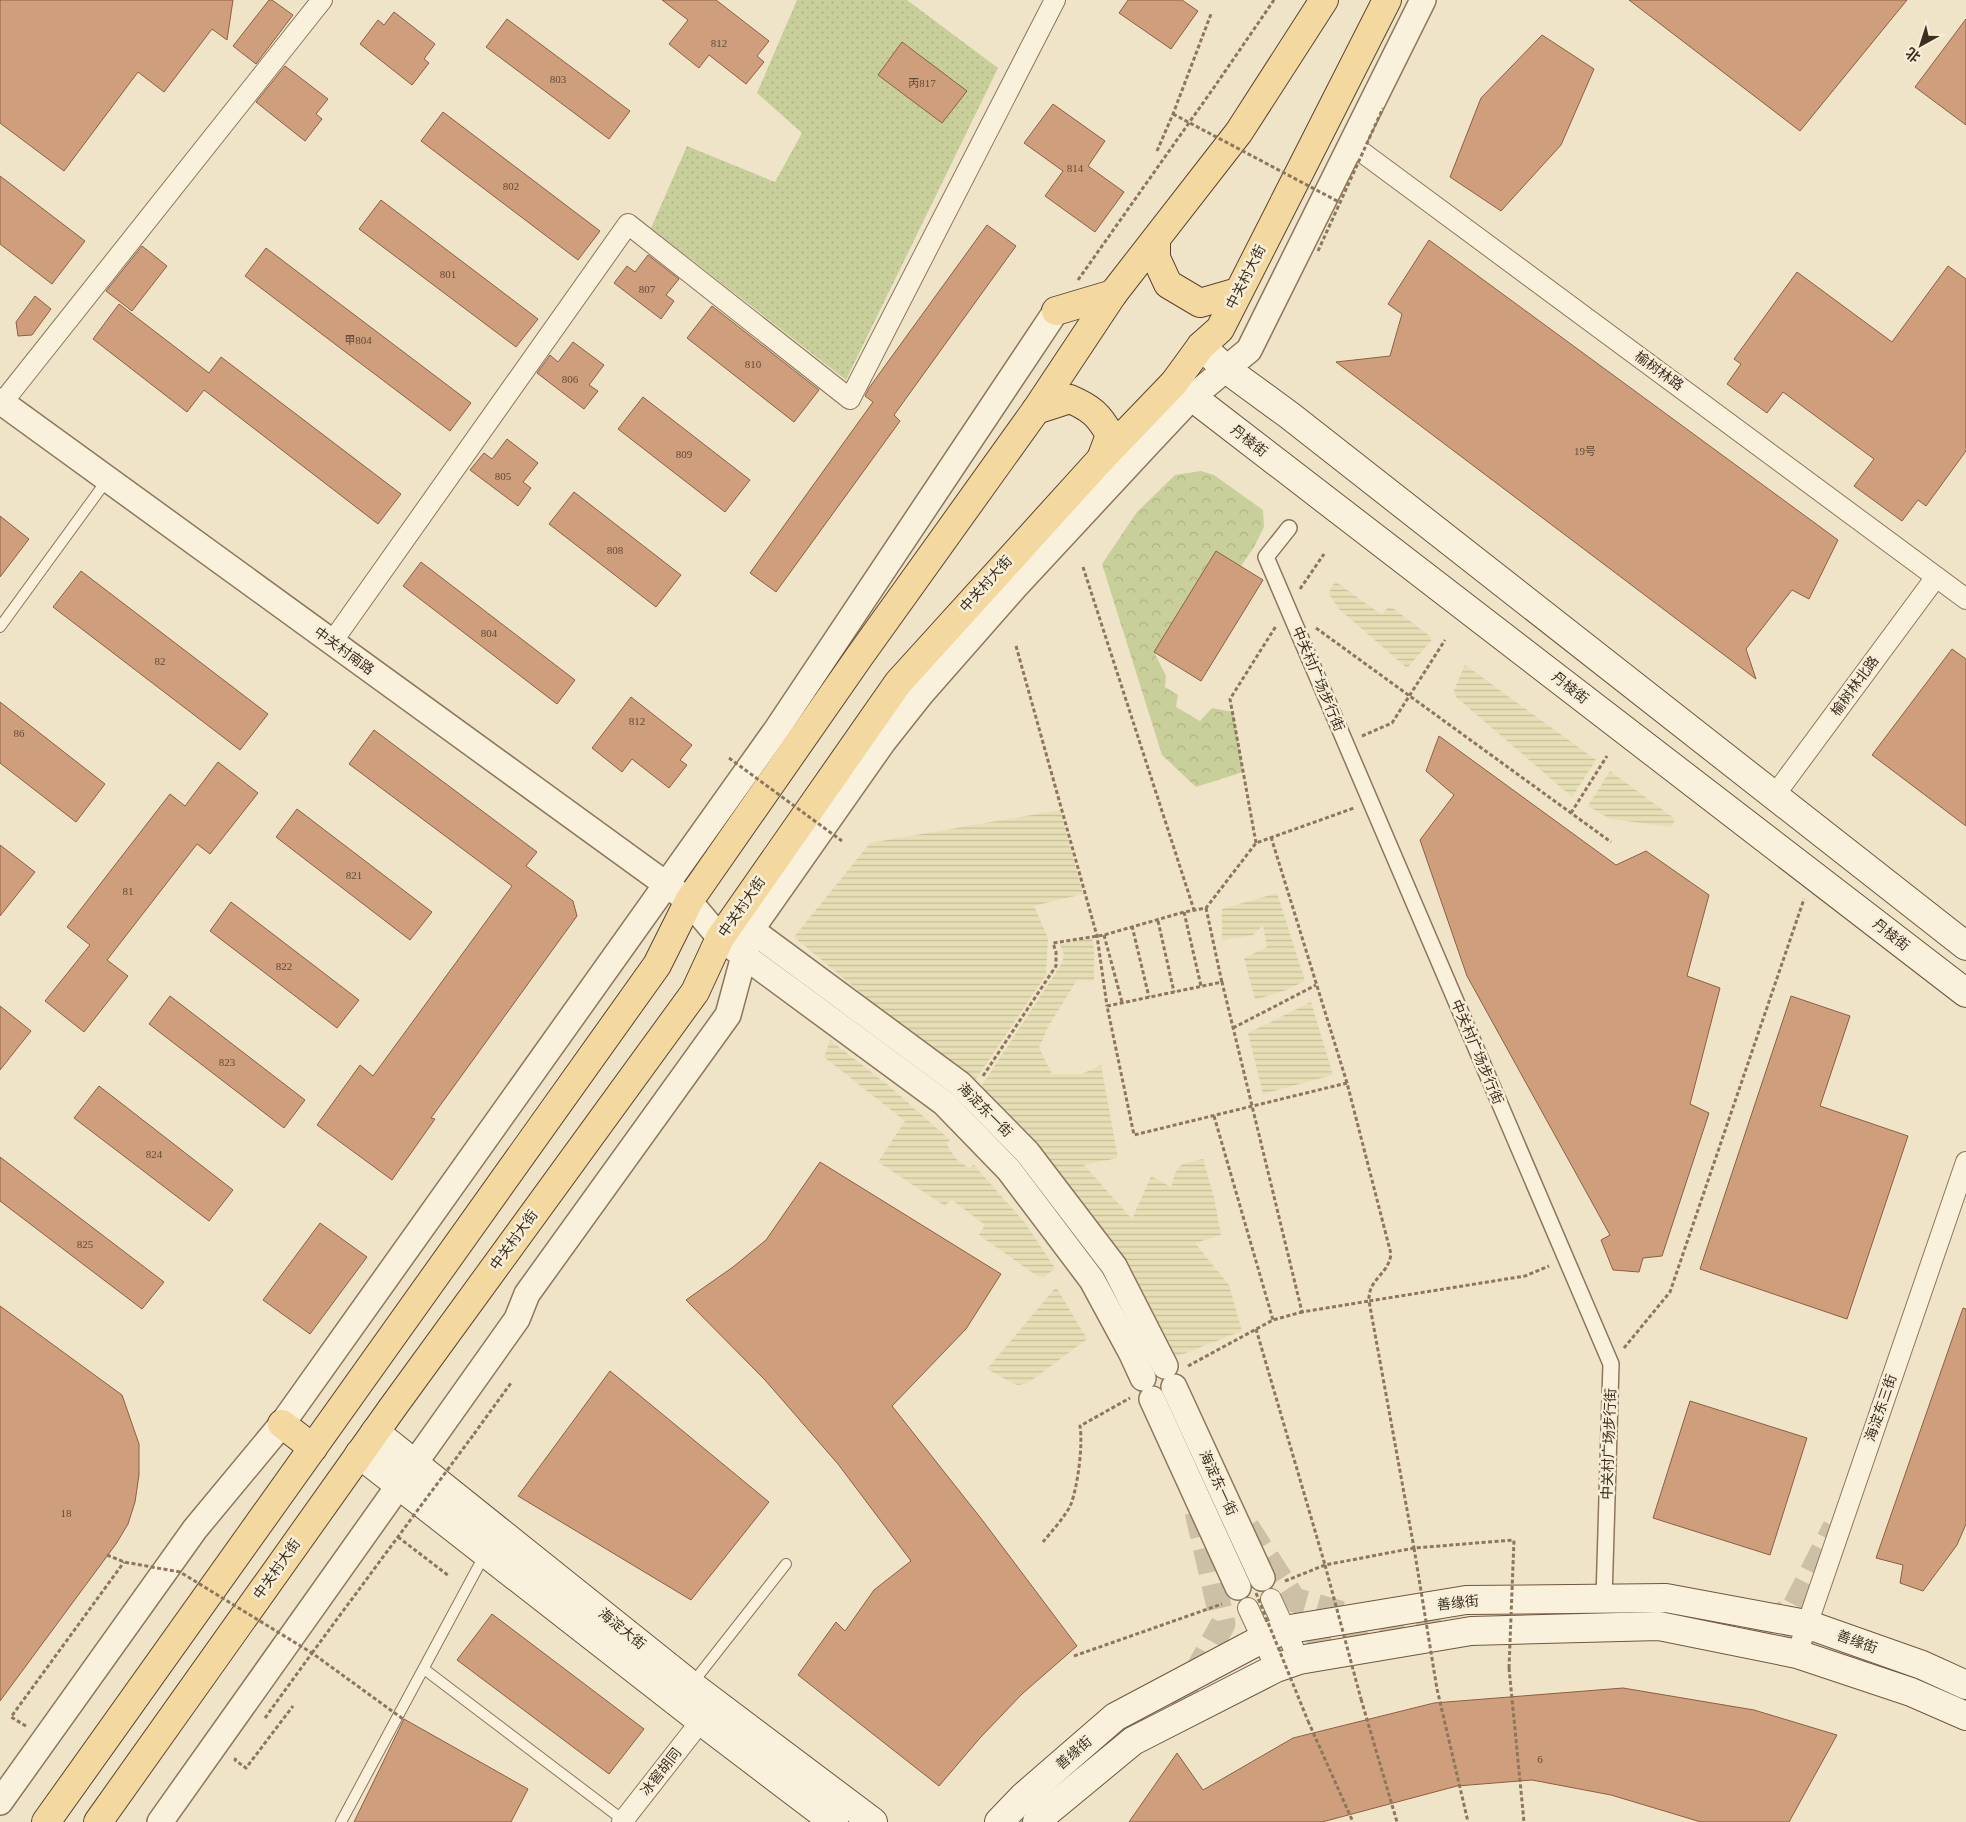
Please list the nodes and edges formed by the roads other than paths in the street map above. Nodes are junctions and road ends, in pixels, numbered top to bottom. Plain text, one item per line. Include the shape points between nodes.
1 (322, 0) edge
2 (1055, 0) edge
3 (1324, 0) edge
4 (1387, 0) edge
5 (1423, 0) edge
6 (1351, 144) junction
7 (1156, 241) junction
8 (1238, 292) junction
9 (1114, 294) junction
10 (1056, 311) joint
11 (1200, 346) junction
12 (1226, 369) junction
13 (1183, 390) junction
14 (1, 402) edge
15 (1036, 410) junction
16 (1101, 459) junction
17 (107, 480) junction
18 (1289, 528) dead end
19 (1936, 576) junction
20 (1966, 598) edge
21 (0, 627) edge
22 (332, 642) junction
23 (1774, 796) junction
24 (665, 884) junction
25 (689, 901) junction
26 (735, 928) junction
27 (1966, 946) edge
28 (744, 956) junction
29 (1966, 993) edge
30 (1966, 1162) edge
31 (282, 1424) junction
32 (375, 1432) junction
33 (313, 1448) junction
34 (359, 1454) junction
35 (415, 1463) junction
36 (399, 1486) junction
37 (485, 1553) junction
38 (786, 1564) dead end
39 (1256, 1592) junction
40 (1604, 1599) junction
41 (1806, 1624) junction
42 (1273, 1634) junction
43 (1797, 1654) junction
44 (1288, 1664) junction
45 (424, 1669) junction
46 (691, 1685) junction
47 (1966, 1685) edge
48 (1966, 1716) edge
49 (701, 1722) junction
50 (0, 1802) edge
51 (623, 1821) edge
52 (46, 1822) edge
53 (98, 1822) edge
54 (160, 1822) edge
55 (342, 1822) edge
56 (834, 1822) edge
57 (873, 1822) edge
58 (999, 1822) edge
59 (1037, 1822) edge

1 - 14 street
2 - 22 street via 850,399 628,224
3 - 7 main road via 1239,132
4 - 8 main road, 中关村大街
5 - 6 street, 中关村大街
6 - 12 street, 中关村大街 via 1249,350
6 - 19 street, 榆树林路
7 - 8 main road via 1156,258 1168,284 1200,303
7 - 9 main road
8 - 11 main road, 中关村大街 via 1220,329
9 - 10 main road
9 - 15 main road
10 - 24 street via 777,729
11 - 12 main road
11 - 13 main road, 中关村大街
12 - 13 street, 中关村大街
12 - 23 main road
13 - 16 main road, 中关村大街
13 - 26 street, 中关村大街 via 916,701
13 - 29 main road, 丹棱街
14 - 17 street, 中关村南路
15 - 16 main road via 1070,398 1086,405 1101,419 1110,435
15 - 25 main road
16 - 26 main road, 中关村大街 via 898,683
17 - 21 lane
17 - 22 street, 中关村南路
18 - 40 street, 中关村广场步行街 via 1266,557 1611,1364
19 - 20 street, 榆树林路
19 - 23 street, 榆树林北路
22 - 24 street, 中关村南路
23 - 27 main road
24 - 25 street, 中关村南路
24 - 31 street
25 - 26 street, 中关村南路
25 - 33 main road via 657,965
26 - 28 street, 海淀东一街
26 - 32 main road, 中关村大街 via 694,992
26 - 39 street, 海淀东一街 via 960,1084 1027,1152 1114,1266 1169,1377
28 - 35 street via 728,1015 527,1294 517,1319
28 - 39 street, 海淀东一街 via 944,1103 1009,1170 1092,1280
30 - 41 street, 海淀东三街
31 - 33 main road
31 - 50 street via 194,1529
32 - 34 main road, 中关村大街
32 - 35 main road, 海淀大街
33 - 52 main road
34 - 36 main road, 海淀大街
34 - 53 main road, 中关村大街
35 - 36 street
35 - 46 main road, 海淀大街
36 - 37 main road, 海淀大街
36 - 54 street
37 - 45 lane
37 - 49 main road, 海淀大街
38 - 46 lane
39 - 42 street, 海淀东一街
40 - 41 main road, 善缘街 via 1666,1598
40 - 42 main road, 善缘街 via 1466,1600
41 - 43 street, 海淀东三街
41 - 47 main road, 善缘街
42 - 44 street, 海淀东一街
42 - 58 main road, 善缘街 via 1115,1717
43 - 44 main road, 善缘街 via 1659,1626 1472,1630
43 - 48 main road, 善缘街 via 1911,1692
44 - 59 main road, 善缘街 via 1133,1741
45 - 51 lane
45 - 55 lane
46 - 49 street
46 - 57 main road, 海淀大街
49 - 51 street, 冰窖胡同
49 - 56 main road, 海淀大街

